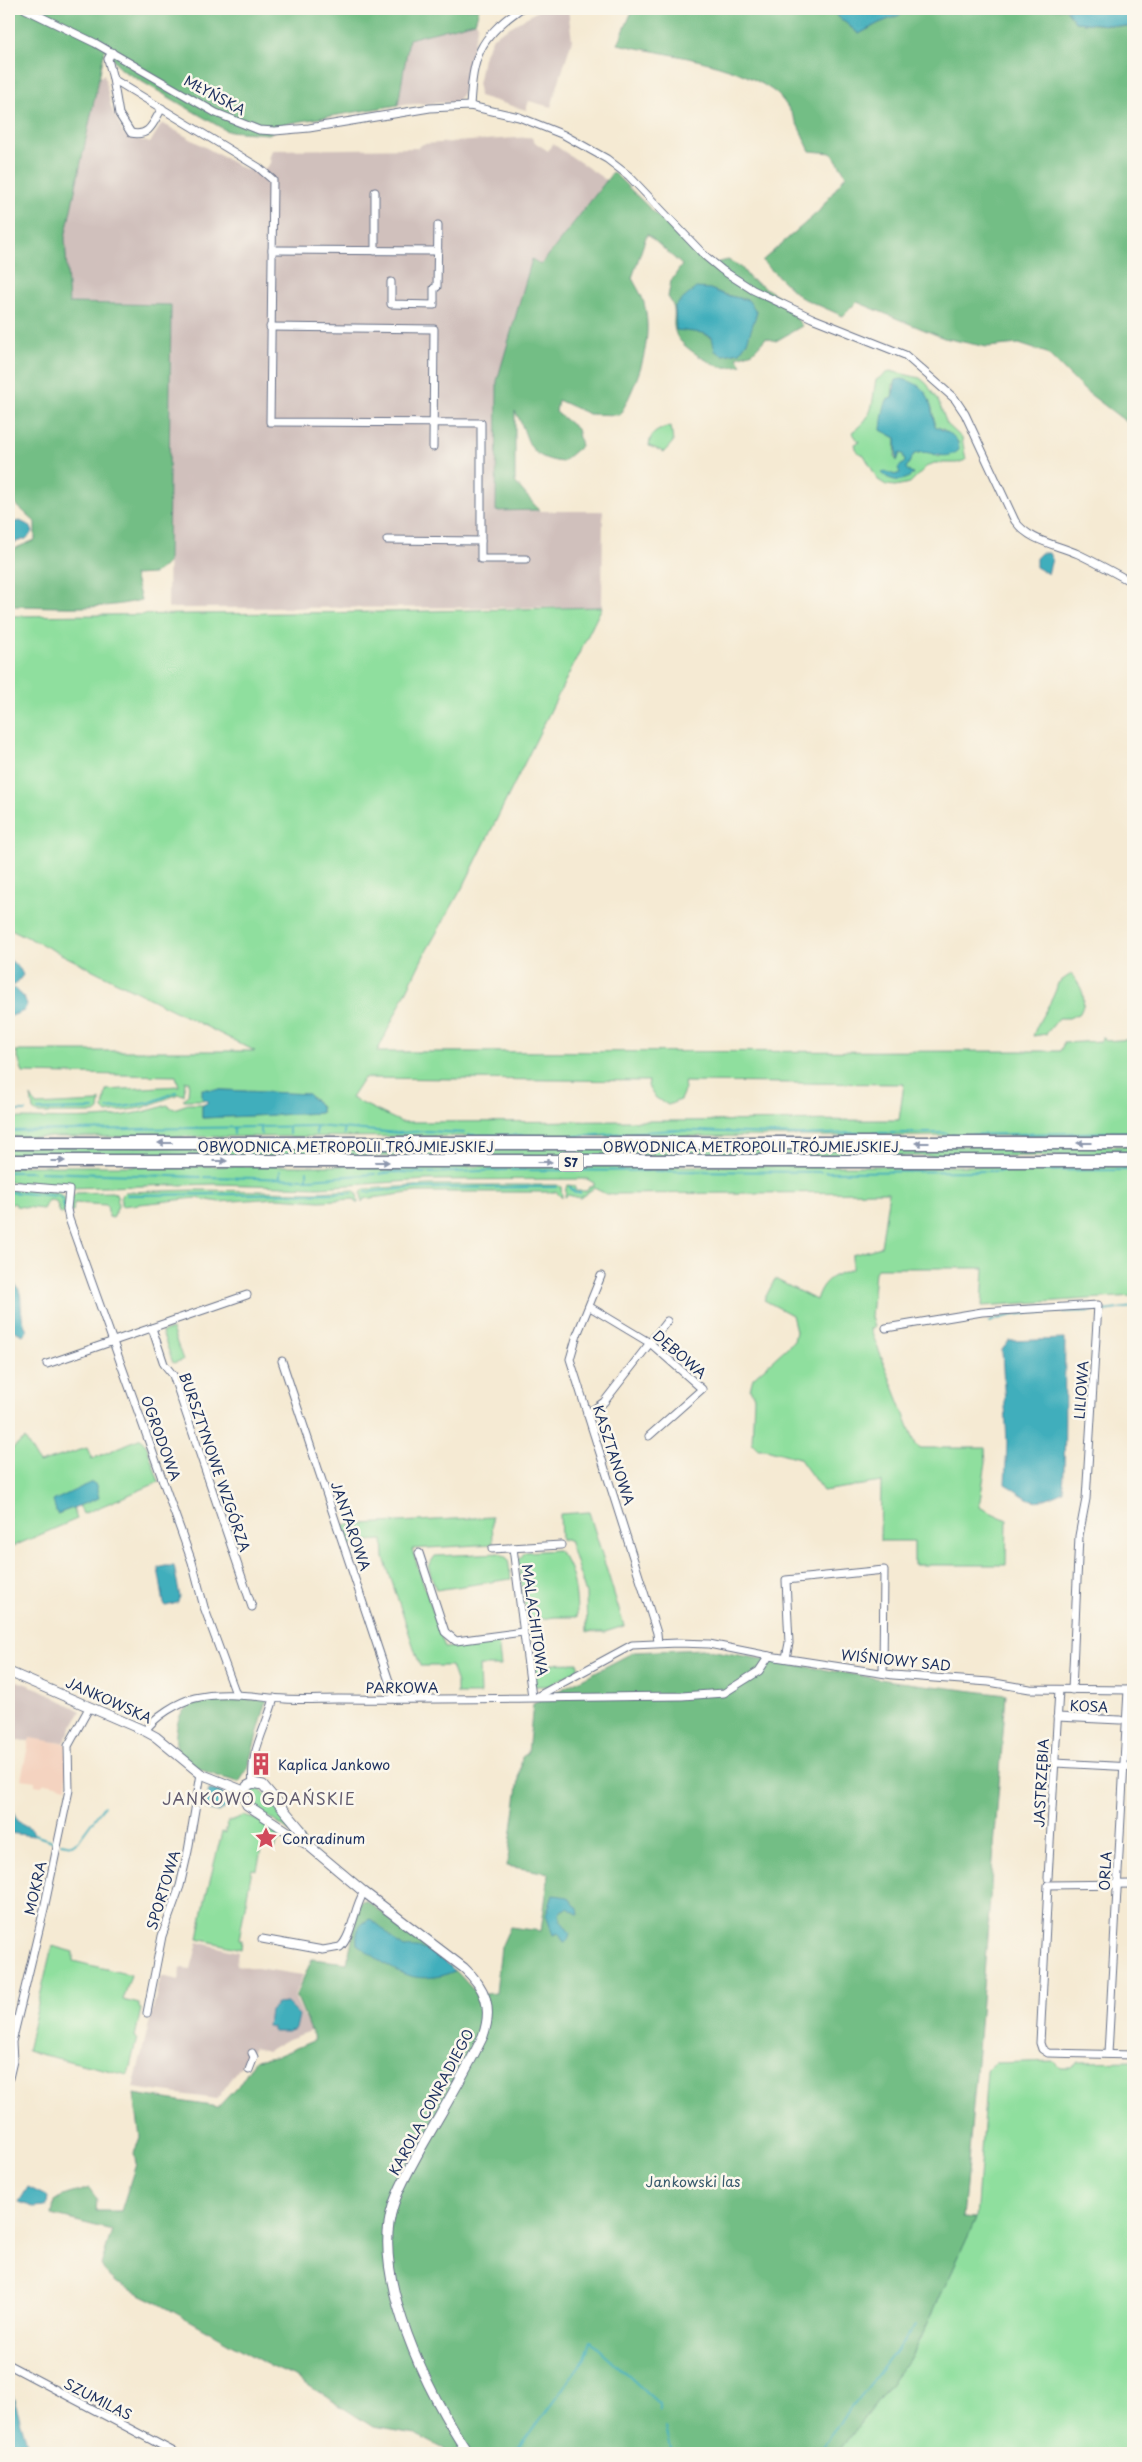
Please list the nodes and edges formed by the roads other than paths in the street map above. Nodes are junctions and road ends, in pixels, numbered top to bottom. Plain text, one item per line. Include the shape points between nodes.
1 (25, 9) edge
2 (520, 9) edge
3 (112, 52) junction
4 (113, 79) junction
5 (470, 106) junction
6 (162, 108) junction
7 (375, 192) dead end
8 (438, 225) dead end
9 (272, 250) junction
10 (375, 251) junction
11 (438, 251) junction
12 (391, 282) dead end
13 (270, 326) junction
14 (434, 423) junction
15 (433, 447) dead end
16 (387, 540) dead end
17 (481, 541) junction
18 (526, 560) dead end
19 (1133, 583) edge
20 (9, 1143) edge
21 (1133, 1143) edge
22 (9, 1161) edge
23 (1133, 1161) edge
24 (9, 1185) edge
25 (601, 1276) dead end
26 (247, 1295) dead end
27 (590, 1307) junction
28 (667, 1321) dead end
29 (152, 1328) junction
30 (886, 1328) dead end
31 (113, 1342) junction
32 (650, 1343) junction
33 (282, 1361) dead end
34 (47, 1364) dead end
35 (587, 1414) junction
36 (649, 1436) dead end
37 (561, 1545) dead end
38 (513, 1548) junction
39 (492, 1549) dead end
40 (419, 1553) dead end
41 (252, 1607) dead end
42 (523, 1632) junction
43 (658, 1643) junction
44 (769, 1656) junction
45 (786, 1658) junction
46 (9, 1672) edge
47 (883, 1673) junction
48 (1059, 1690) junction
49 (1072, 1690) junction
50 (1131, 1690) edge
51 (236, 1694) junction
52 (534, 1697) junction
53 (274, 1698) junction
54 (395, 1699) junction
55 (89, 1708) junction
56 (1057, 1717) junction
57 (1120, 1720) dead end
58 (145, 1731) junction
59 (1055, 1763) junction
60 (1124, 1767) junction
61 (1133, 1767) edge
62 (201, 1774) junction
63 (253, 1783) junction
64 (244, 1791) junction
65 (287, 1813) junction
66 (274, 1825) junction
67 (308, 1845) junction
68 (1048, 1882) junction
69 (1117, 1884) junction
70 (1133, 1884) edge
71 (364, 1892) junction
72 (262, 1939) dead end
73 (147, 2013) dead end
74 (252, 2053) dead end
75 (1108, 2054) junction
76 (1133, 2056) edge
77 (249, 2070) dead end
78 (9, 2078) edge
79 (9, 2365) edge
80 (176, 2453) edge
81 (468, 2453) edge

1 - 3 street, MŁYŃSKA
2 - 5 street via 501,22 485,40 472,70
3 - 4 street via 108,59
3 - 5 street, MŁYŃSKA via 216,113 259,130 309,128 430,108
4 - 6 street
4 - 6 street via 119,114 131,133 140,135 146,132
5 - 19 street, MŁYŃSKA via 519,116 564,135 607,159 629,176 722,270 753,290 812,318 906,355 955,399 965,414 1022,531 1077,554
6 - 9 street via 258,167 273,180
7 - 10 street
8 - 11 street
9 - 10 street
9 - 13 street
10 - 11 street
11 - 12 street via 434,305 391,304
13 - 14 street via 434,329
13 - 14 street via 270,422
14 - 15 street
14 - 17 street via 481,423
16 - 17 street
17 - 18 street via 481,560
21 -> 20 highway, OBWODNICA METROPOLII TRÓJMIEJSKIEJ / S7
22 -> 23 highway, OBWODNICA METROPOLII TRÓJMIEJSKIEJ / S7
24 - 31 street, OGRODOWA via 69,1190 69,1219
25 - 27 street, KASZTANOWA
26 - 29 street
27 - 32 street, DĘBOWA
27 - 35 street, KASZTANOWA via 570,1359
28 - 32 street
29 - 31 street
29 - 41 street, BURSZTYNOWE WZGÓRZA via 164,1364 173,1375
30 - 49 street, LILIOWA via 982,1312 1098,1305 1086,1499 1079,1536
31 - 34 street
31 - 51 street, OGRODOWA
32 - 35 street via 604,1402
32 - 36 street, DĘBOWA via 702,1389
33 - 54 street, JANTAROWA
35 - 43 street, KASZTANOWA via 658,1633
37 - 38 street
38 - 39 street
38 - 42 street, MALACHITOWA
40 - 42 street via 445,1632 456,1641
42 - 52 street, MALACHITOWA
43 - 44 street, WIŚNIOWY SAD via 709,1644
43 - 52 street, PARKOWA via 632,1645
44 - 45 street, WIŚNIOWY SAD
44 - 52 street via 759,1671 724,1693
45 - 47 street, WIŚNIOWY SAD
45 - 47 street via 786,1580 884,1570
46 - 55 street, JANKOWSKA
47 - 48 street, WIŚNIOWY SAD
48 - 49 street, WIŚNIOWY SAD
48 - 56 street, JASTRZĘBIA
49 - 50 street, WIŚNIOWY SAD
50 - 60 street, ORLA
51 - 53 street, PARKOWA
51 - 58 street, PARKOWA via 200,1697 180,1703
52 - 54 street, PARKOWA
53 - 54 street, PARKOWA
53 - 63 street via 261,1732 252,1770
55 - 58 street, JANKOWSKA
55 - 78 street, MOKRA via 68,1746 69,1790 12,2042 13,2062
56 - 57 street, KOSA
56 - 59 street, JASTRZĘBIA
58 - 62 street, JANKOWSKA
59 - 60 street
59 - 68 street, JASTRZĘBIA
60 - 61 street
60 - 69 street, ORLA
62 - 64 street, JANKOWSKA
62 - 73 street, SPORTOWA via 188,1852 162,1936
63 - 64 street
63 - 65 street, KAROLA CONRADIEGO via 264,1785
64 - 66 street, KAROLA CONRADIEGO via 247,1805
65 - 66 street
65 - 67 street, KAROLA CONRADIEGO
66 - 67 street, KAROLA CONRADIEGO
67 - 71 street, KAROLA CONRADIEGO
68 - 69 street
68 - 75 street, JASTRZĘBIA via 1042,2049 1055,2054
69 - 70 street
69 - 75 street, ORLA
71 - 72 street via 340,1947 324,1950
71 - 81 street, KAROLA CONRADIEGO via 471,1974 486,1994 489,2009 480,2042 405,2177 389,2220 393,2284 418,2359 436,2399
74 - 77 street via 254,2057
75 - 76 street
79 - 80 street, SZUMILAS

